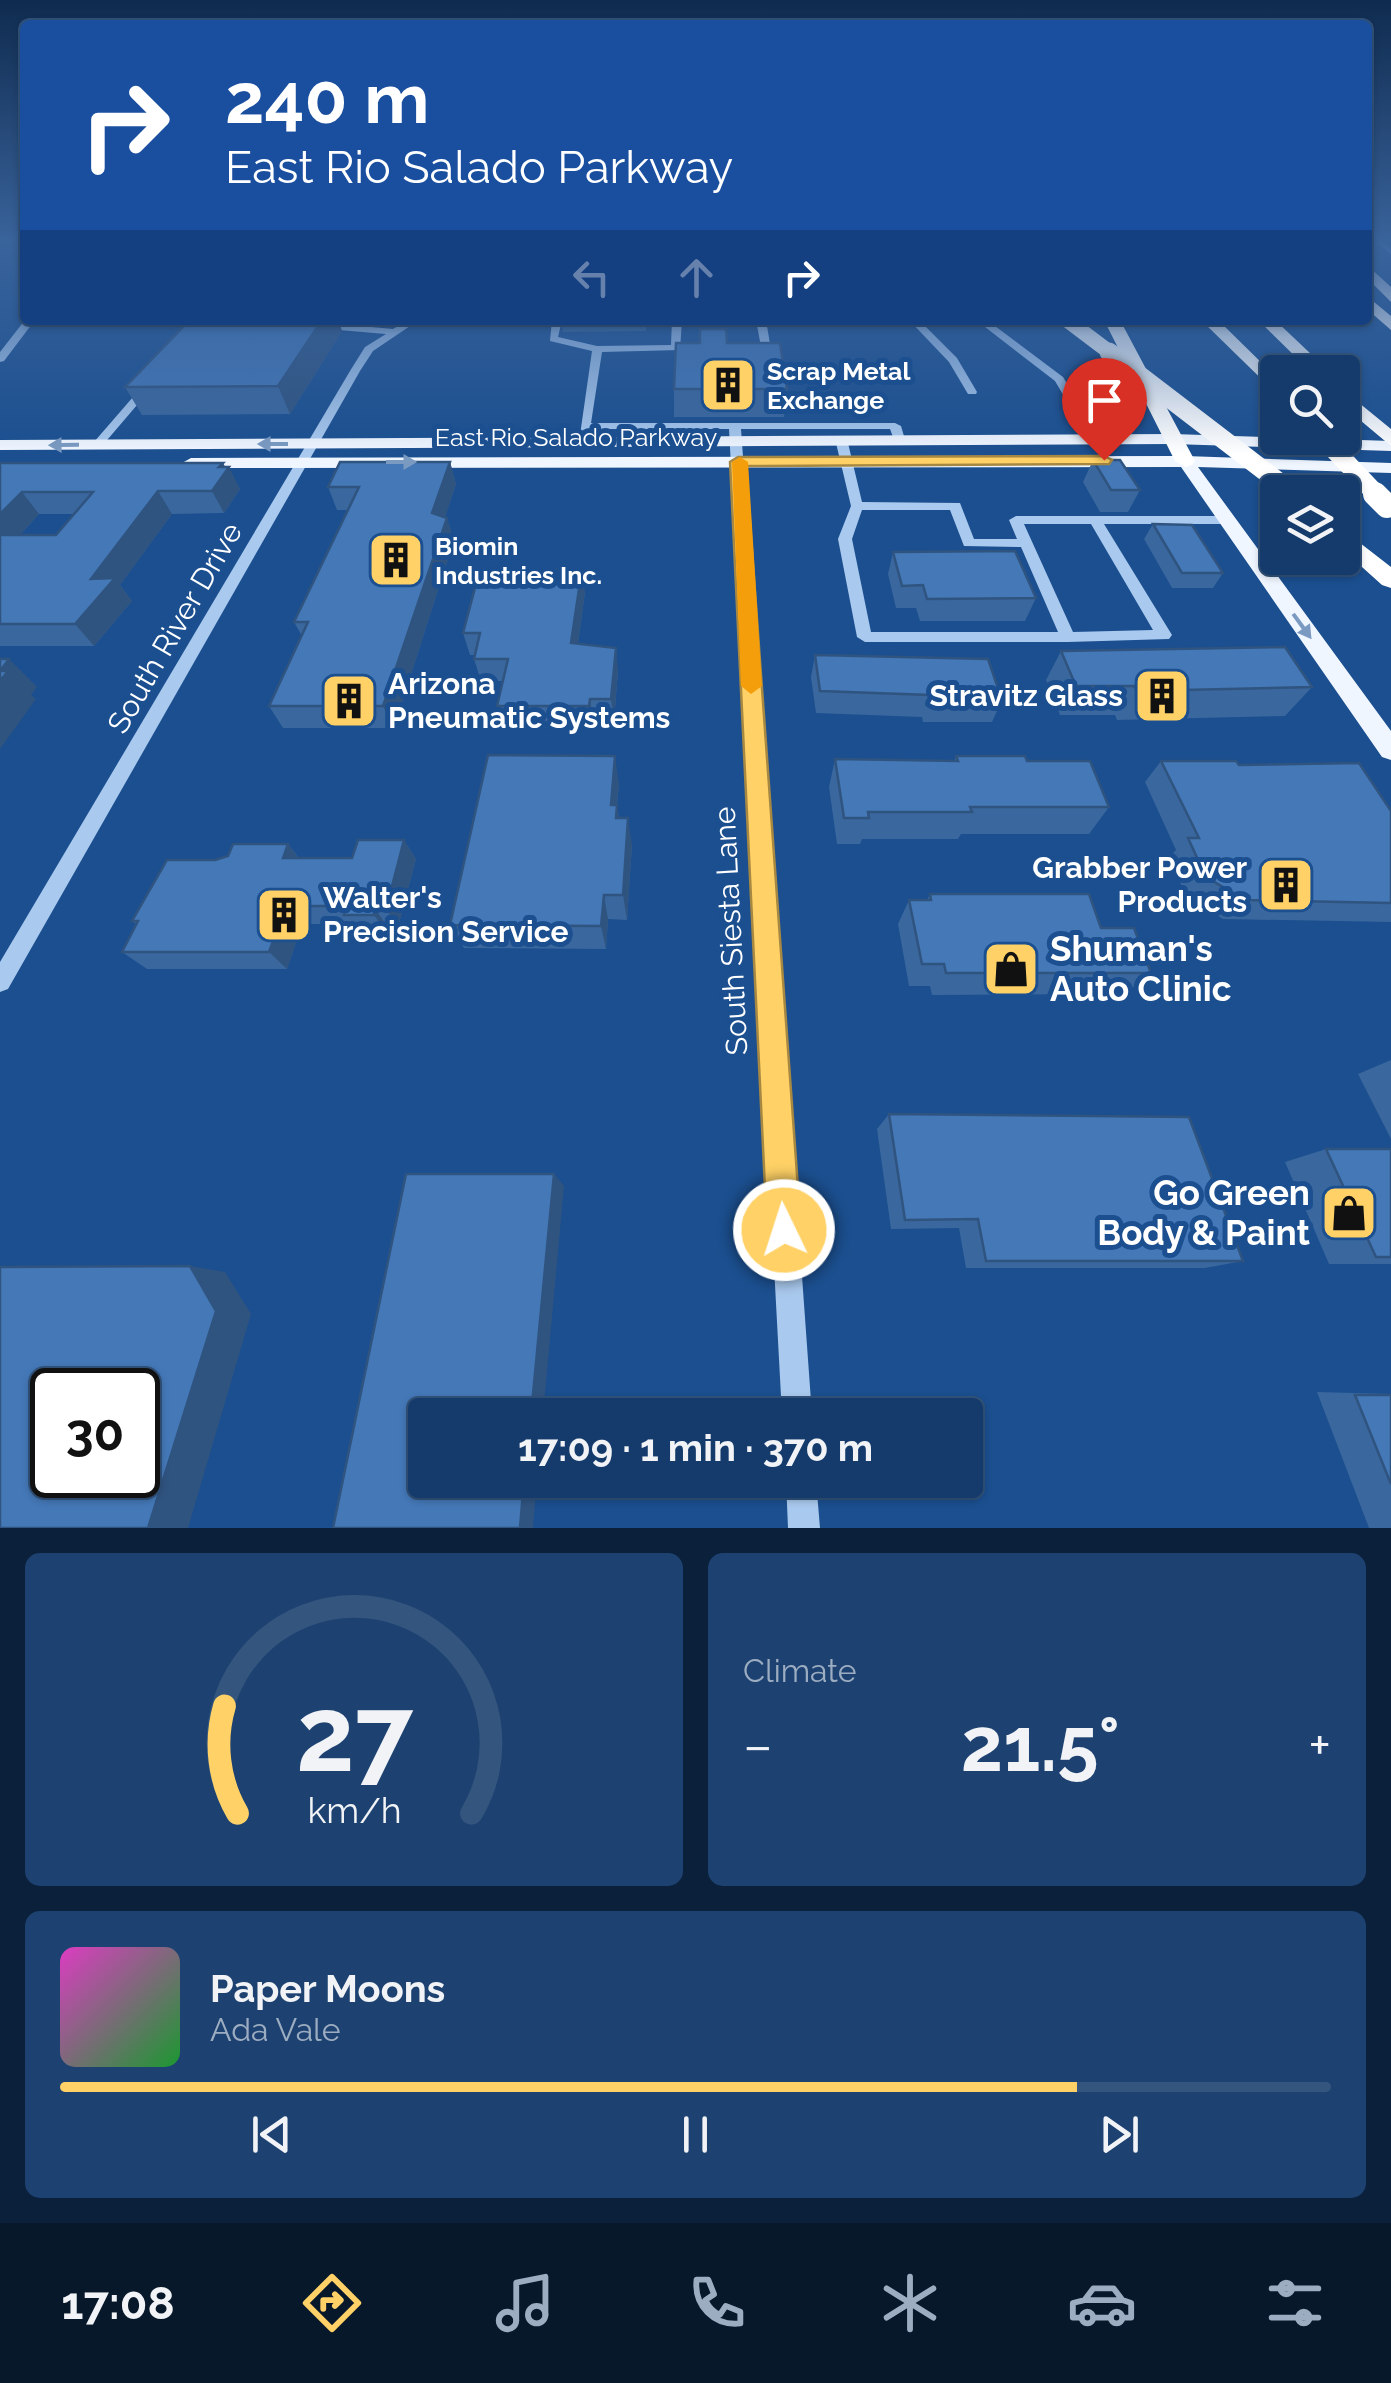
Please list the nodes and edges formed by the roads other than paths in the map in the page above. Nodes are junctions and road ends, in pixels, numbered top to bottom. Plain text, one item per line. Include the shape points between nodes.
1 (26, 325) edge
2 (354, 325) edge
3 (403, 325) edge
4 (556, 325) edge
5 (677, 325) edge
6 (762, 325) edge
7 (919, 325) edge
8 (988, 325) edge
9 (1074, 325) edge
10 (1092, 325) edge
11 (1115, 325) edge
12 (1214, 325) edge
13 (1271, 325) edge
14 (390, 331) junction
15 (676, 348) junction
16 (692, 348) edge
17 (597, 349) junction
18 (739, 355) edge
19 (1302, 355) edge
20 (0, 359) edge
21 (163, 369) edge
22 (1260, 372) edge
23 (972, 392) dead end
24 (1360, 410) edge
25 (583, 434) junction
26 (1173, 439) junction
27 (1095, 440) junction
28 (842, 443) junction
29 (900, 443) junction
30 (1391, 443) edge
31 (98, 444) junction
32 (314, 444) junction
33 (736, 444) junction
34 (0, 445) edge
35 (1339, 455) edge
36 (1184, 461) junction
37 (846, 462) junction
38 (304, 463) junction
39 (0, 464) edge
40 (1391, 468) edge
41 (1271, 475) edge
42 (1275, 475) edge
43 (856, 506) junction
44 (1389, 508) edge
45 (1095, 520) junction
46 (1226, 520) junction
47 (1026, 543) junction
48 (1360, 552) edge
49 (1391, 580) edge
50 (1068, 637) junction
51 (1391, 750) edge
52 (0, 982) edge
53 (796, 1398) edge
54 (802, 1498) edge
55 (804, 1528) edge

1 - 20 street
2 - 14 street
3 - 14 street, South River Drive
4 - 17 street via 553,339
5 - 15 street
6 - 18 street via 768,354
7 - 23 street
8 - 27 street via 1060,378
9 - 41 highway, bridge
10 - 42 highway, bridge via 1207,412
11 - 26 highway
12 - 22 highway
13 - 19 highway
14 - 32 street, South River Drive via 369,349
15 - 16 street
15 - 17 street
17 - 25 street
21 - 31 street
24 - 30 highway
25 - 32 main road, East Rio Salado Parkway
25 - 33 main road, East Rio Salado Parkway
26 - 27 main road, East Rio Salado Parkway
26 - 30 main road, East Rio Salado Parkway
26 - 36 highway
27 - 29 main road, East Rio Salado Parkway
28 - 29 main road, East Rio Salado Parkway
28 - 33 main road, East Rio Salado Parkway
28 - 37 street
29 - 33 street via 895,426
32 -> 31 main road
31 -> 34 main road
32 - 38 street, South River Drive
33 - 37 main road, East Rio Salado Parkway
38 -> 33 main road, East Rio Salado Parkway
33 - 53 street, South Siesta Lane
35 - 44 highway, bridge
36 - 37 main road, East Rio Salado Parkway
36 - 40 main road, East Rio Salado Parkway
36 - 46 main road
37 - 43 street
38 - 39 main road, East Rio Salado Parkway
38 - 52 street, South River Drive
43 - 47 street via 955,506 969,543
43 - 50 street via 846,539 865,637
45 - 46 street
45 - 47 street via 1016,520
45 - 50 street via 1164,635
46 -> 51 main road
47 - 50 street
48 - 49 highway
54 - 55 street

